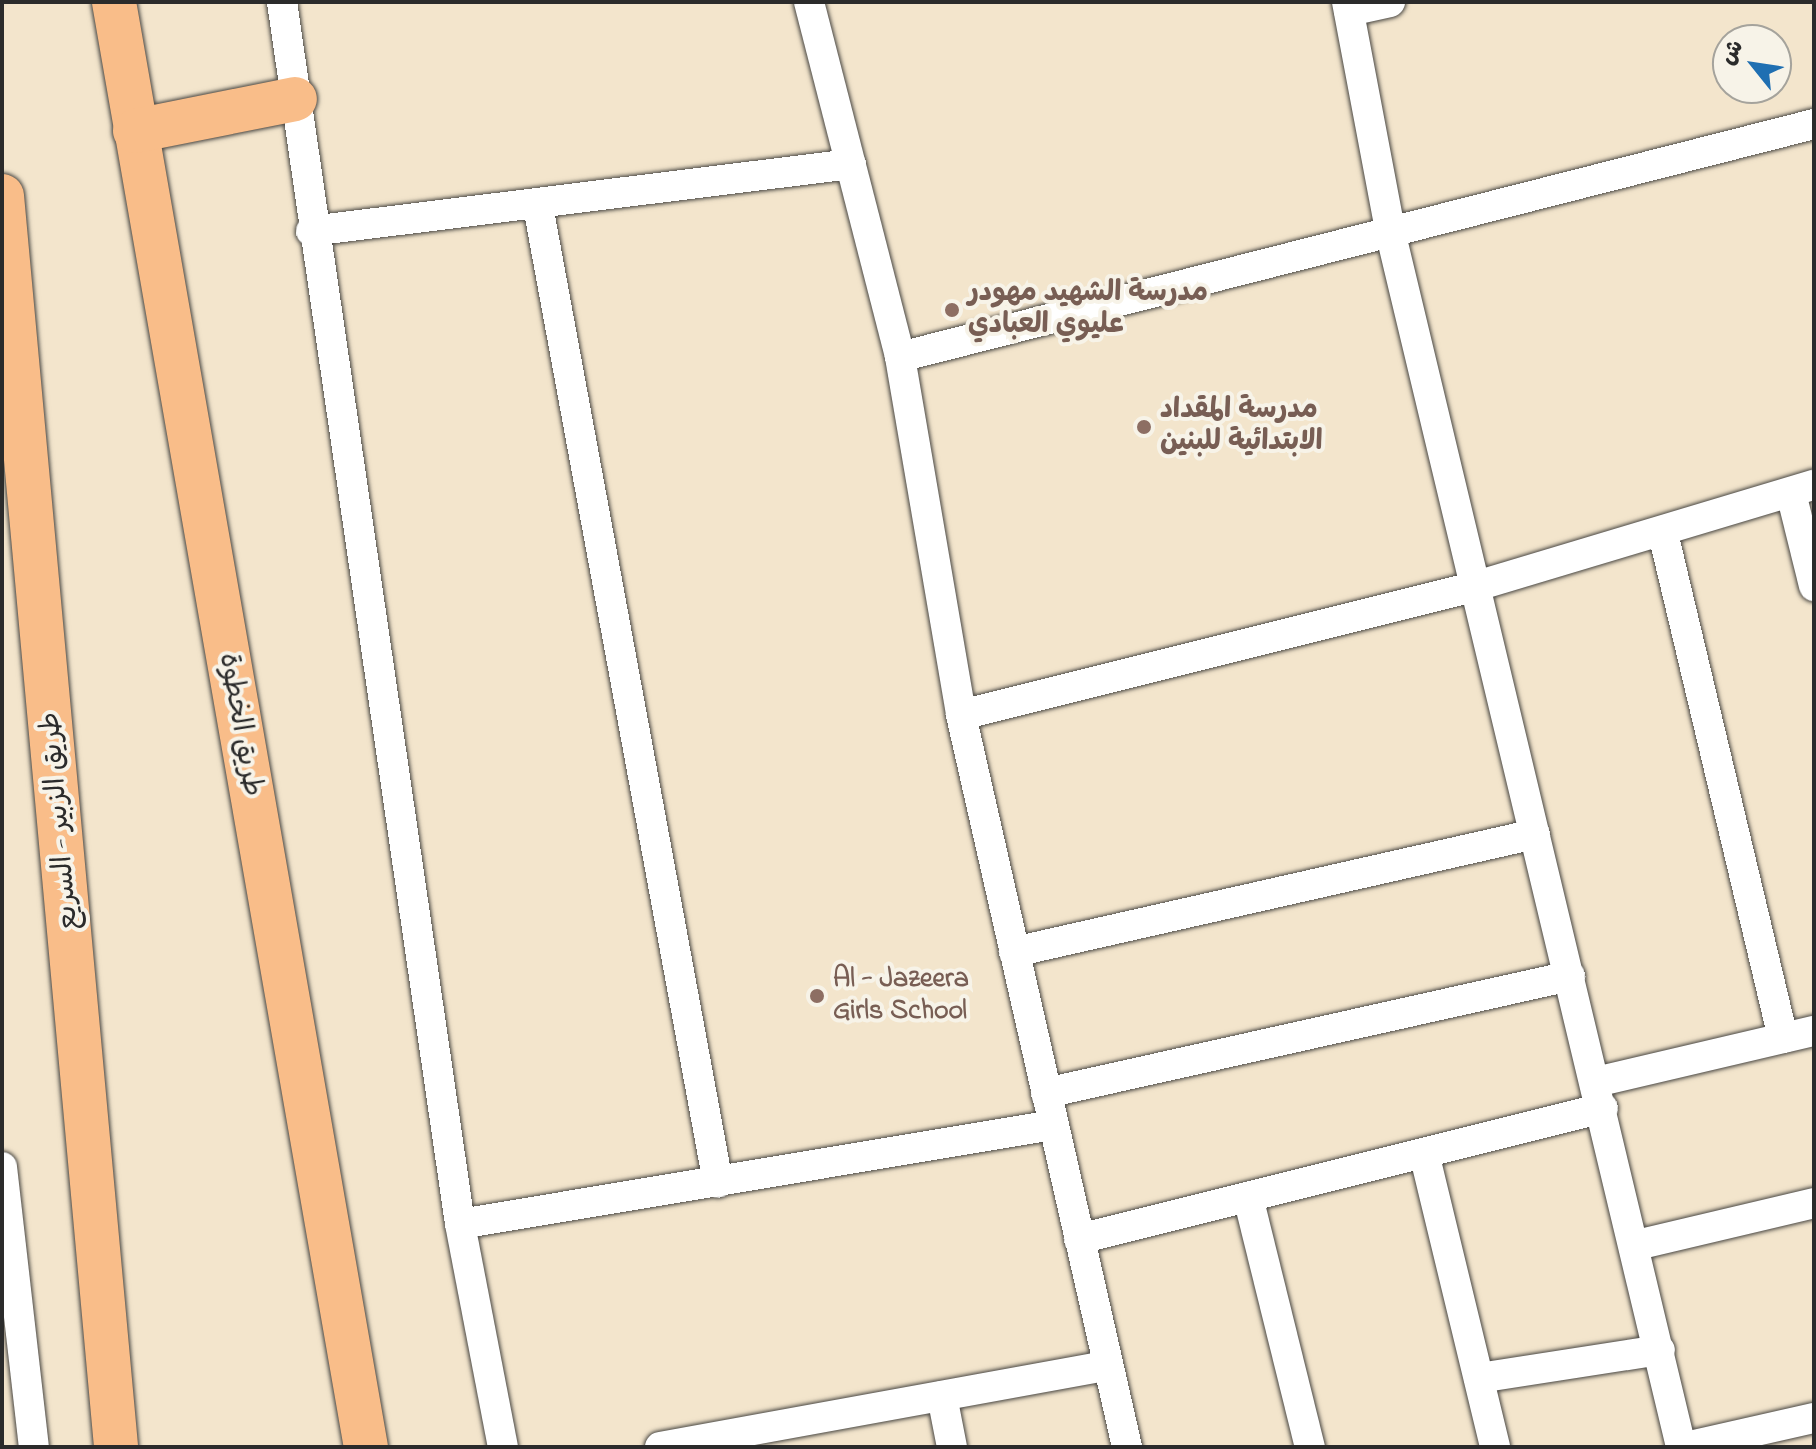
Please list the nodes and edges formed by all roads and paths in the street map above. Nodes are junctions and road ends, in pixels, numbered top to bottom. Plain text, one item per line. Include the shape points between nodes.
1 (114, 2) edge
2 (282, 2) edge
3 (809, 2) edge
4 (1390, 2) edge
5 (1348, 6) edge
6 (295, 99) junction
7 (1814, 124) edge
8 (135, 131) junction
9 (851, 164) junction
10 (2, 196) edge
11 (538, 206) junction
12 (311, 231) junction
13 (1391, 235) junction
14 (900, 357) junction
15 (1802, 489) edge
16 (1663, 533) junction
17 (1814, 586) edge
18 (1473, 587) junction
19 (961, 715) junction
20 (1535, 834) junction
21 (1014, 952) junction
22 (1570, 976) junction
23 (1814, 1031) edge
24 (1783, 1038) junction
25 (1046, 1093) junction
26 (1599, 1095) junction
27 (1053, 1125) junction
28 (1424, 1153) junction
29 (2, 1167) edge
30 (718, 1183) junction
31 (1248, 1197) junction
32 (1814, 1203) edge
33 (460, 1224) junction
34 (1079, 1239) junction
35 (1637, 1245) junction
36 (1660, 1350) junction
37 (1107, 1366) junction
38 (1479, 1378) junction
39 (942, 1396) junction
40 (1814, 1418) edge
41 (34, 1447) edge
42 (116, 1447) edge
43 (366, 1447) edge
44 (503, 1447) edge
45 (660, 1447) edge
46 (952, 1447) edge
47 (1127, 1447) edge
48 (1310, 1447) edge
49 (1495, 1447) edge
50 (1683, 1447) edge

1 - 8 highway, طريق الخطوة
2 - 6 street
3 - 9 street
4 - 5 street
5 - 13 street
6 - 8 highway
6 - 12 street
7 - 13 street
8 - 43 highway, طريق الخطوة
9 - 11 street
9 - 14 street
10 - 42 highway, طريق الزبير - السريع
11 - 12 street
11 - 30 street
12 - 33 street
13 - 14 street
13 - 18 street
14 - 19 street
15 - 16 street
15 - 17 street
16 - 18 street
16 - 24 street
18 - 19 street
18 - 20 street
19 - 21 street
20 - 21 street
20 - 22 street
21 - 25 street
22 - 25 street
22 - 26 street
23 - 24 street
24 - 26 street
25 - 27 street
26 - 28 street
26 - 35 street
27 - 30 street
27 - 34 street
28 - 31 street
28 - 38 street
29 - 41 street
30 - 33 street
31 - 34 street
31 - 48 street
32 - 35 street
33 - 44 street
34 - 37 street
35 - 36 street
36 - 38 street
36 - 50 street
37 - 39 street
37 - 47 street
38 - 49 street
39 - 45 street
39 - 46 street
40 - 50 street

